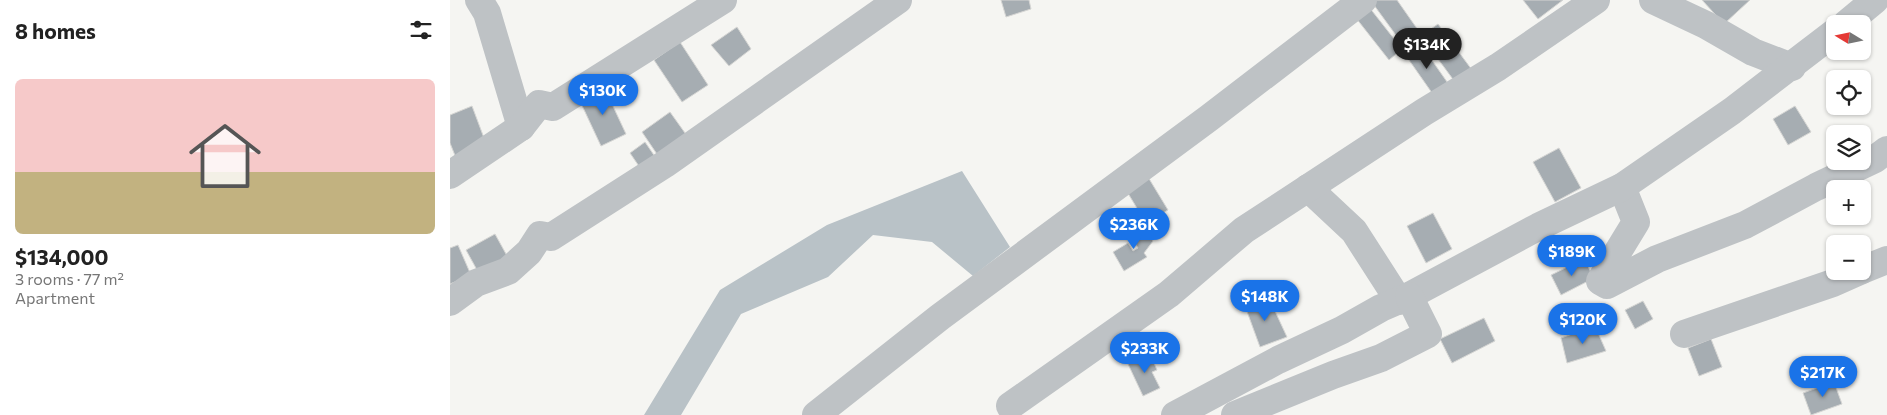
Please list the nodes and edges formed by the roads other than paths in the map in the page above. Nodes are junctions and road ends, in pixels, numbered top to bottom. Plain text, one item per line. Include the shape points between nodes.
1 (479, 0) edge
2 (723, 0) edge
3 (898, 0) edge
4 (1363, 0) edge
5 (1596, 0) edge
6 (1653, 0) edge
7 (1875, 0) edge
8 (1857, 15) edge
9 (1826, 39) edge
10 (1792, 67) junction
11 (521, 127) junction
12 (1887, 150) edge
13 (450, 175) edge
14 (1622, 187) junction
15 (1308, 188) junction
16 (1887, 260) edge
17 (1871, 267) edge
18 (1840, 280) edge
19 (1404, 298) junction
20 (450, 302) edge
21 (1684, 334) dead end
22 (1010, 406) dead end
23 (1193, 412) edge
24 (816, 415) edge
25 (1236, 415) edge

1 - 11 street via 487,13
2 - 11 street via 553,107 540,104
3 - 20 street via 665,164 551,237 540,235 529,252 508,271 476,283
4 - 24 street via 940,317
5 - 15 street via 1498,67
6 - 10 street via 1754,52
7 - 8 street
9 - 10 street
10 - 14 street
11 - 13 street
12 - 14 street via 1744,225 1657,259 1606,285 1600,281 1636,222
14 - 19 street
15 - 19 street via 1354,231
15 - 22 street via 1244,230 1169,294
16 - 17 street
18 - 21 street
19 - 23 street via 1278,360
19 - 25 street via 1428,334 1381,358

